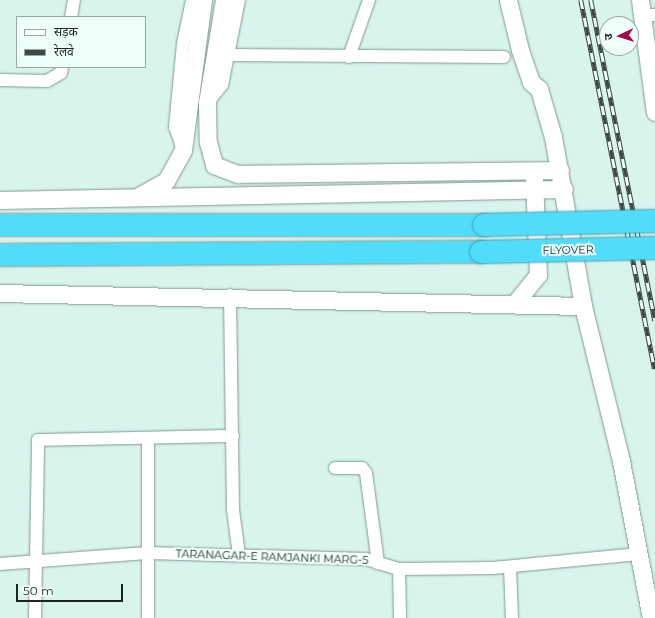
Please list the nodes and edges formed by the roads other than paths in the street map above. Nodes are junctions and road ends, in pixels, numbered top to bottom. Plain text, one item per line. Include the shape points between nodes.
1 (74, 0) edge
2 (369, 0) edge
3 (508, 0) edge
4 (229, 1) edge
5 (199, 2) edge
6 (646, 10) edge
7 (71, 16) edge
8 (228, 55) junction
9 (349, 57) junction
10 (504, 57) dead end
11 (62, 68) edge
12 (0, 80) edge
13 (208, 103) junction
14 (654, 103) edge
15 (560, 170) junction
16 (533, 171) junction
17 (564, 189) junction
18 (535, 190) junction
19 (136, 198) junction
20 (0, 200) edge
21 (655, 221) edge
22 (0, 225) edge
23 (655, 248) edge
24 (0, 254) edge
25 (0, 293) edge
26 (230, 296) junction
27 (515, 303) junction
28 (583, 306) junction
29 (233, 436) junction
30 (148, 438) junction
31 (335, 468) dead end
32 (147, 553) junction
33 (638, 554) junction
34 (239, 555) junction
35 (34, 560) junction
36 (378, 563) junction
37 (0, 564) edge
38 (510, 567) junction
39 (399, 569) junction
40 (35, 618) edge
41 (148, 618) edge
42 (400, 618) edge
43 (512, 618) edge
44 (651, 618) edge

1 - 7 street
2 - 9 street
3 - 15 street via 531,82 539,89
4 - 8 street
4 - 13 street
5 - 19 street via 183,150 166,181
6 - 14 street
8 - 9 street
8 - 13 street via 222,85
9 - 10 street
11 - 12 street via 61,73 47,81
13 - 16 street via 208,142 214,165 238,174
15 - 16 street
15 - 17 street
16 - 18 street
17 - 18 street
17 - 28 street
18 - 19 street
18 - 27 street via 538,275
19 - 20 street
21 - 22 highway, bridge via 484,226
23 - 24 highway, FLYOVER, bridge via 481,252
25 - 26 street
26 - 27 street
26 - 29 street
27 - 28 street
28 - 33 street via 621,461
29 - 30 street
29 - 34 street via 233,510
30 - 32 street
30 - 35 street via 38,440
31 - 36 street via 362,468 366,473
32 - 34 street, TARANAGAR-E RAMJANKI MARG-5
32 - 35 street, TARANAGAR-E RAMJANKI MARG-5
32 - 41 street
33 - 38 street, TARANAGAR-E RAMJANKI MARG-5
33 - 44 street
34 - 36 street, TARANAGAR-E RAMJANKI MARG-5 via 366,559
35 - 37 street, TARANAGAR-E RAMJANKI MARG-5
35 - 40 street
36 - 39 street, TARANAGAR-E RAMJANKI MARG-5
38 - 39 street, TARANAGAR-E RAMJANKI MARG-5
38 - 43 street
39 - 42 street

